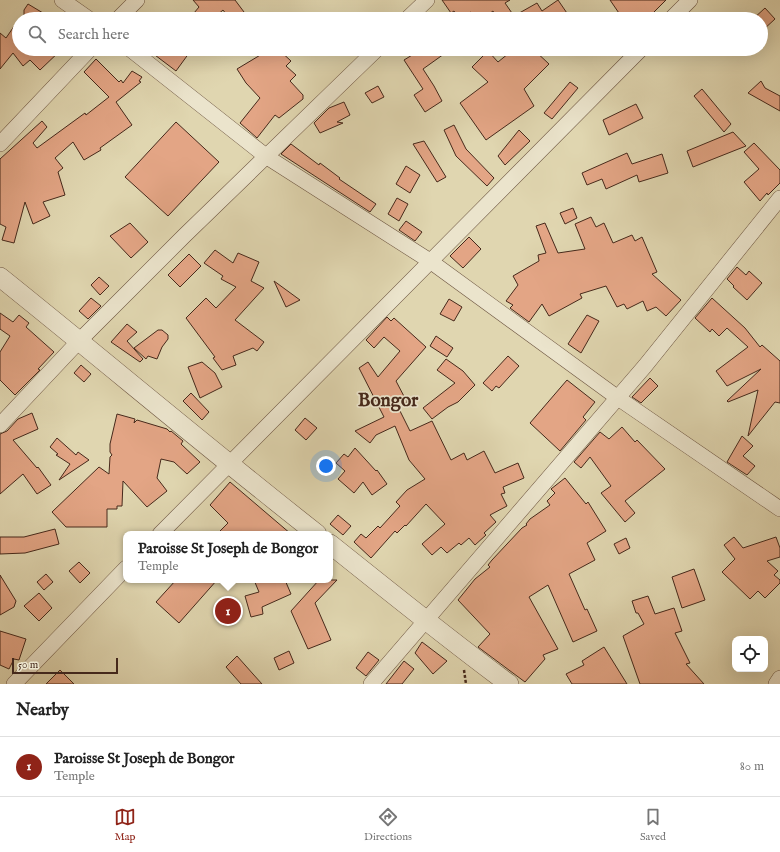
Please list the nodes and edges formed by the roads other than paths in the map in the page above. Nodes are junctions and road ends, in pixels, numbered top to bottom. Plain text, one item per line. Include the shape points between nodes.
1 (62, 0) edge
2 (137, 0) edge
3 (427, 0) edge
4 (690, 0) edge
5 (79, 12) edge
6 (125, 12) edge
7 (414, 12) edge
8 (678, 12) edge
9 (83, 56) edge
10 (139, 56) edge
11 (370, 56) edge
12 (634, 56) edge
13 (0, 144) edge
14 (267, 157) junction
15 (780, 198) edge
16 (430, 261) junction
17 (0, 278) edge
18 (80, 341) junction
19 (618, 398) junction
20 (0, 425) edge
21 (228, 464) junction
22 (780, 509) edge
23 (163, 531) edge
24 (313, 531) edge
25 (333, 546) edge
26 (123, 571) edge
27 (426, 619) junction
28 (780, 678) edge
29 (14, 684) edge
30 (371, 684) edge
31 (509, 684) edge
32 (776, 684) edge

1 - 5 street
2 - 6 street
3 - 7 street
4 - 8 street
9 - 13 street
10 - 14 street
11 - 14 street
12 - 16 street
14 - 16 street
14 - 18 street
15 - 19 street
16 - 19 street
16 - 21 street
17 - 18 street
18 - 20 street
18 - 21 street
19 - 22 street
19 - 27 street
21 - 23 street
21 - 24 street
25 - 27 street
26 - 29 street
27 - 30 street
27 - 31 street via 459,648
28 - 32 street

